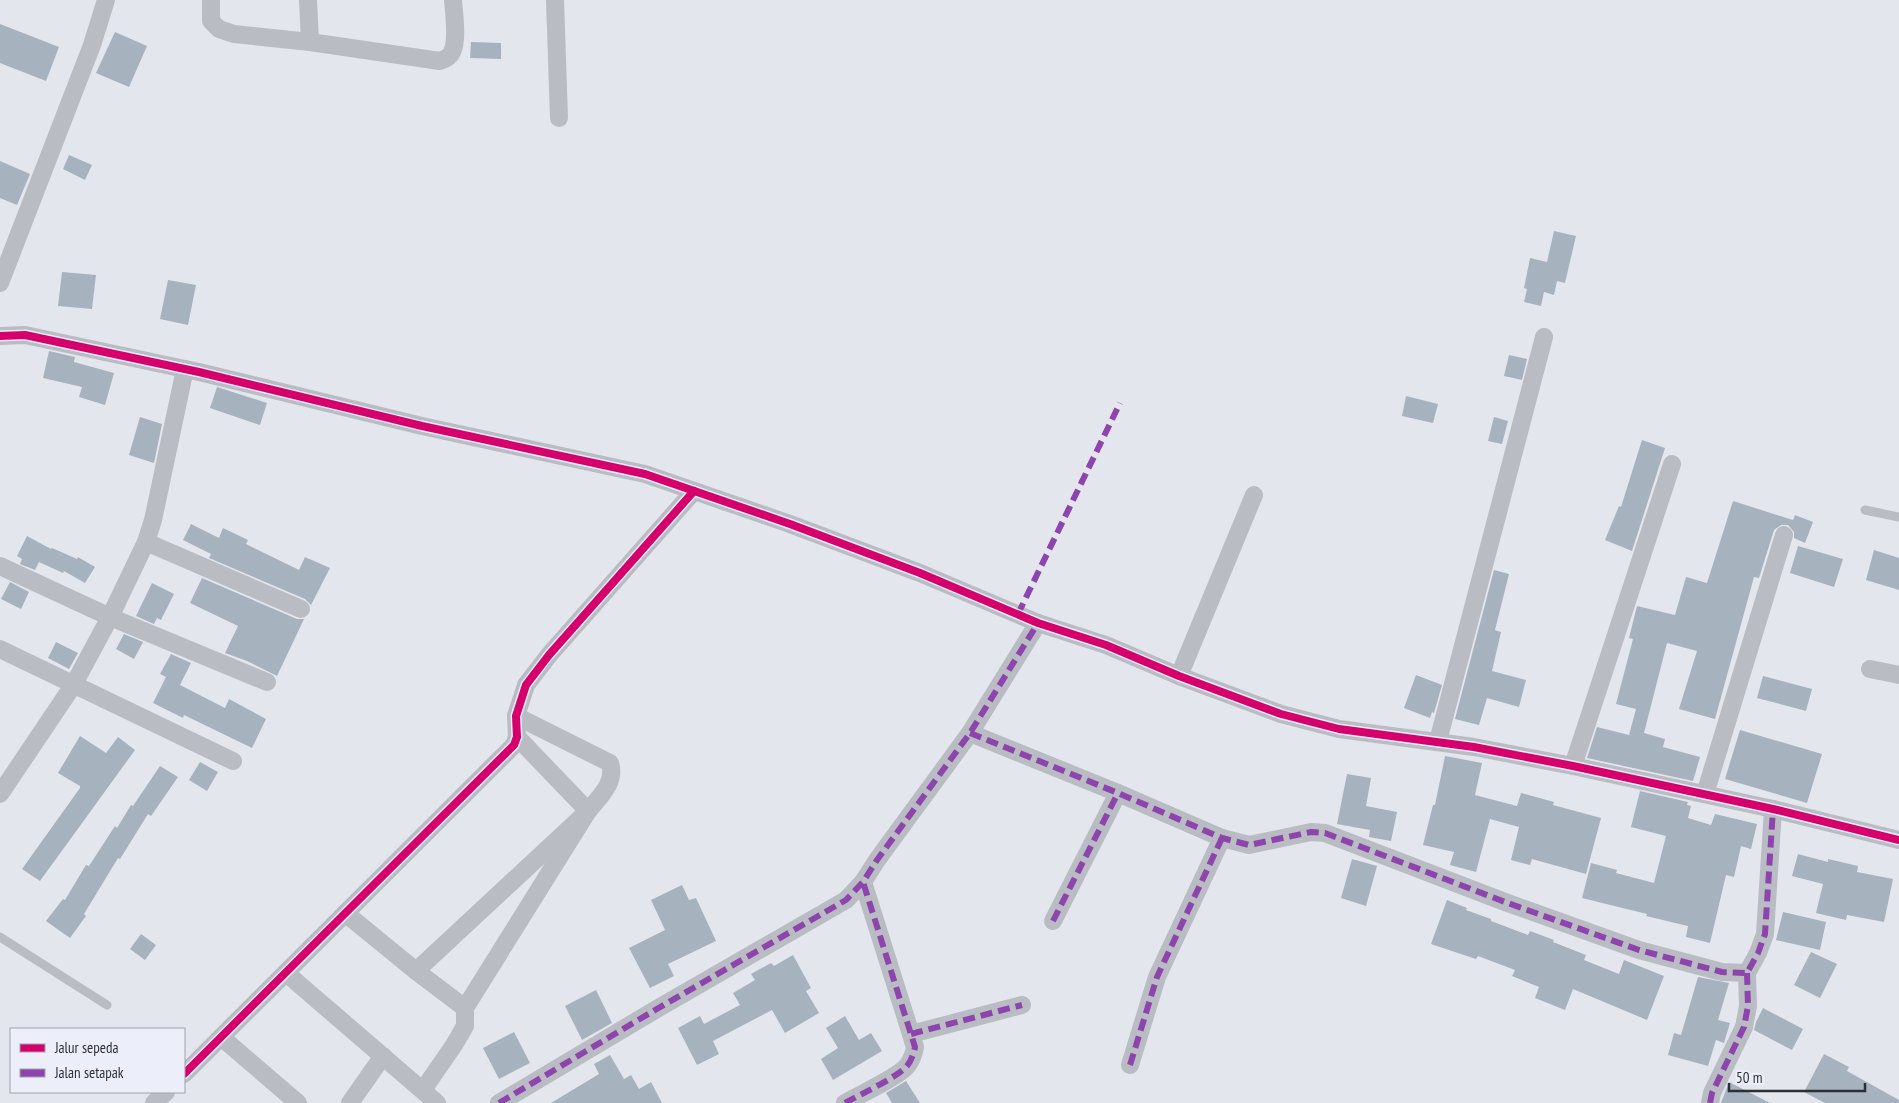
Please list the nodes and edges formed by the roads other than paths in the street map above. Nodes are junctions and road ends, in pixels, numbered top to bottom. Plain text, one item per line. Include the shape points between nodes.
1 (106, 0) edge
2 (211, 0) edge
3 (308, 0) edge
4 (453, 0) edge
5 (555, 0) edge
6 (310, 42) junction
7 (559, 118) dead end
8 (0, 283) edge
9 (0, 336) edge
10 (1544, 337) dead end
11 (185, 369) junction
12 (1672, 464) dead end
13 (694, 491) junction
14 (1254, 495) dead end
15 (1866, 510) dead end
16 (1899, 517) edge
17 (1784, 535) dead end
18 (146, 542) junction
19 (0, 566) edge
20 (301, 609) dead end
21 (110, 617) junction
22 (1038, 623) junction
23 (0, 650) edge
24 (1870, 668) dead end
25 (1899, 675) edge
26 (1179, 676) junction
27 (267, 682) dead end
28 (74, 684) junction
29 (516, 716) junction
30 (970, 733) junction
31 (517, 737) junction
32 (1438, 741) junction
33 (233, 761) dead end
34 (1573, 766) junction
35 (1118, 793) junction
36 (0, 794) edge
37 (1705, 794) junction
38 (1773, 808) junction
39 (588, 810) junction
40 (1222, 838) junction
41 (1899, 840) edge
42 (863, 882) junction
43 (346, 913) junction
44 (1053, 921) dead end
45 (0, 937) edge
46 (416, 971) junction
47 (286, 973) junction
48 (1747, 973) junction
49 (107, 1004) dead end
50 (1022, 1005) dead end
51 (465, 1008) junction
52 (911, 1034) junction
53 (221, 1037) junction
54 (383, 1056) junction
55 (1130, 1064) dead end
56 (185, 1073) edge
57 (422, 1090) junction
58 (298, 1103) edge
59 (350, 1103) edge
60 (437, 1103) edge
61 (499, 1103) edge
62 (845, 1103) edge
63 (1710, 1103) edge

1 - 8 street via 92,45
2 - 6 street via 212,21 218,29 234,34
3 - 6 street
4 - 6 street via 453,51 440,61
5 - 7 street
9 - 11 street via 25,335
10 - 32 street
11 - 13 street via 422,426 645,474
11 - 18 street
12 - 34 street
13 - 22 street via 911,570
13 - 29 street via 549,655 526,685
14 - 26 street
15 - 16 lane
17 - 37 street
18 - 20 street
18 - 21 street
19 - 21 street
21 - 27 street
21 - 28 street
22 - 26 street via 1106,645
22 - 30 street
23 - 28 street
24 - 25 street
26 - 32 street via 1281,714 1339,728
28 - 33 street
28 - 36 street
29 - 31 street
29 - 39 street via 610,763 613,773 609,784
30 - 35 street
30 - 42 street
31 - 39 street
31 - 43 street via 505,755
32 - 34 street
34 - 37 street
35 - 40 street
35 - 44 street
37 - 38 street
38 - 41 street
38 - 48 street via 1765,934
39 - 46 street
39 - 51 street
40 - 48 street via 1249,844 1312,832 1325,833 1639,950 1722,972
40 - 55 street via 1157,977
42 - 52 street
42 - 61 street via 846,900
43 - 46 street
43 - 47 street
45 - 49 lane
46 - 51 street
47 - 53 street
47 - 54 street
48 - 63 street via 1748,1006 1744,1027
50 - 52 street
51 - 57 street via 465,1026
52 - 62 street via 915,1047 907,1066
53 - 56 street
53 - 58 street
54 - 57 street
54 - 59 street
57 - 60 street

